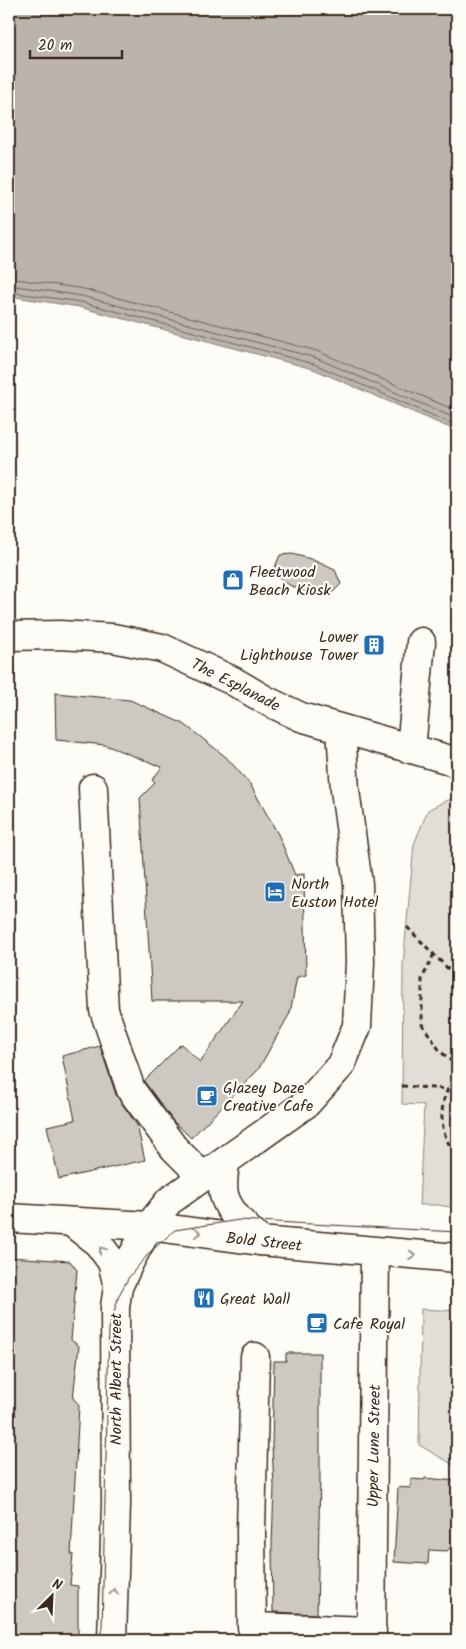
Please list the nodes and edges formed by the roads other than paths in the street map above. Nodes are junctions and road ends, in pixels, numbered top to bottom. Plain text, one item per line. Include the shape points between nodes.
1 (9, 636) edge
2 (421, 642) dead end
3 (341, 729) junction
4 (411, 749) junction
5 (457, 764) edge
6 (93, 788) dead end
7 (225, 1162) junction
8 (202, 1176) junction
9 (9, 1218) edge
10 (71, 1222) junction
11 (149, 1226) junction
12 (260, 1241) junction
13 (375, 1252) junction
14 (457, 1258) edge
15 (118, 1288) junction
16 (255, 1356) dead end
17 (372, 1636) edge
18 (112, 1640) edge

1 - 3 street, The Esplanade via 113,638 162,648 301,717
2 - 4 street
3 - 4 street, The Esplanade
3 - 7 street, North Albert Street via 345,790 358,884 360,962 357,1026 341,1066 321,1089
4 - 5 street, The Esplanade
6 - 8 street via 104,1010 131,1090 174,1148
7 - 8 street, North Albert Street
7 - 12 street via 225,1198 239,1220
8 - 11 street, North Albert Street via 169,1201
9 - 10 street, Bold Street
10 - 11 street, Bold Street
15 -> 10 street via 112,1262 98,1244
11 -> 12 street, Bold Street
11 - 15 street, North Albert Street
12 - 13 street, Bold Street
13 -> 14 street, Bold Street
13 - 17 street, Upper Lune Street
18 -> 15 street, North Albert Street via 116,1504 115,1307
16 - 17 street via 252,1628

